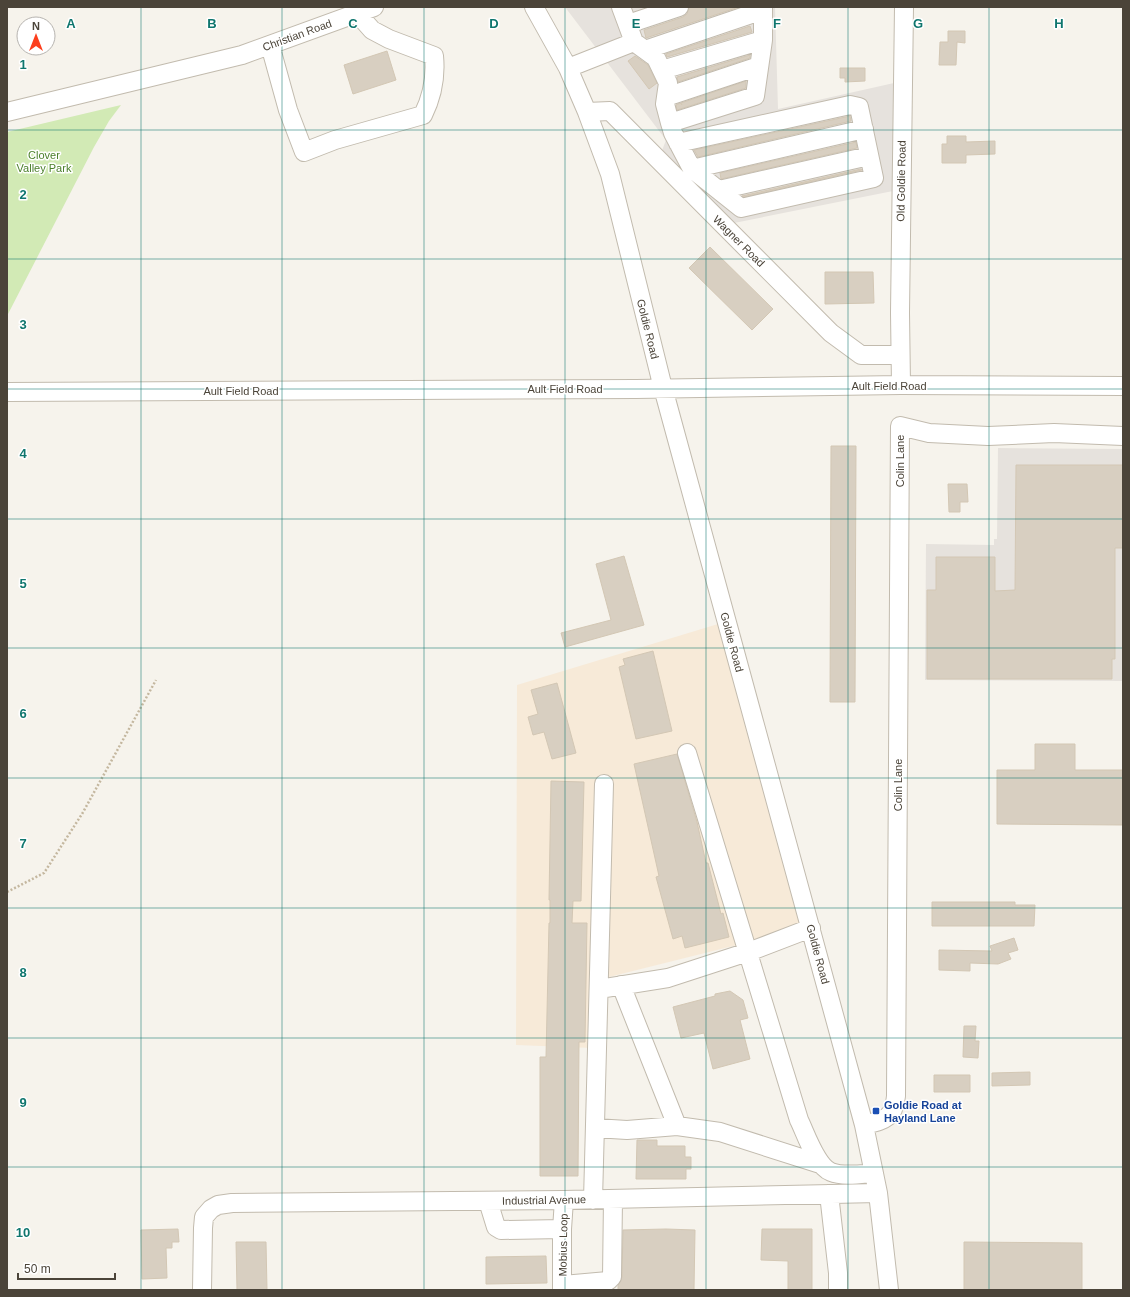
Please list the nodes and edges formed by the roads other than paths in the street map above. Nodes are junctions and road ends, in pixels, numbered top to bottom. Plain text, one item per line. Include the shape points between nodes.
1 (534, 7) edge
2 (621, 7) edge
3 (679, 7) edge
4 (904, 7) edge
5 (763, 8) edge
6 (365, 10) edge
7 (628, 24) junction
8 (763, 40) junction
9 (270, 45) junction
10 (640, 46) junction
11 (759, 66) junction
12 (568, 68) junction
13 (662, 70) junction
14 (666, 97) junction
15 (7, 112) edge
16 (587, 112) junction
17 (670, 123) junction
18 (864, 129) junction
19 (678, 143) junction
20 (692, 170) junction
21 (900, 355) junction
22 (901, 385) junction
23 (1123, 386) edge
24 (663, 388) junction
25 (7, 392) edge
26 (1123, 436) edge
27 (687, 753) dead end
28 (604, 784) dead end
29 (810, 928) junction
30 (748, 952) junction
31 (621, 985) junction
32 (599, 989) junction
33 (864, 1124) junction
34 (677, 1126) junction
35 (595, 1128) junction
36 (820, 1164) junction
37 (874, 1173) junction
38 (878, 1193) junction
39 (829, 1194) junction
40 (613, 1199) junction
41 (564, 1200) junction
42 (593, 1200) junction
43 (488, 1201) junction
44 (562, 1229) junction
45 (563, 1287) edge
46 (202, 1290) edge
47 (838, 1290) edge
48 (889, 1290) edge

1 - 12 street, Goldie Road
2 - 7 street
3 - 7 street
4 - 21 street, Old Goldie Road
5 - 8 street
5 - 10 street
6 - 9 street, Christian Road
6 - 9 street via 372,30 434,56 435,70 429,103 423,115 335,140 304,152 288,110
7 - 10 street
8 - 11 street
8 - 13 street
9 - 15 street, Christian Road via 242,55
10 - 12 street
10 - 13 street via 656,58
11 - 14 street
11 - 17 street via 755,96
12 - 16 street, Goldie Road
13 - 14 street via 668,82
14 - 17 street via 665,104
16 - 21 street, Wagner Road via 610,111 831,333 861,355
16 - 24 street, Goldie Road via 610,174
17 - 19 street
18 - 19 street via 860,107 850,105
18 - 20 street
18 - 20 street via 869,156 719,190
19 - 20 street
21 - 22 street
22 - 23 street, Ault Field Road
22 - 24 street, Ault Field Road
24 - 25 street, Ault Field Road
24 - 29 street, Goldie Road
26 - 33 street, Colin Lane via 1054,433 988,436 929,433 900,426 896,1096 893,1112 882,1120
27 - 30 street
28 - 32 street
29 - 30 street
29 - 33 street, Goldie Road
30 - 31 street via 668,978
30 - 36 street via 799,1120
31 - 32 street
31 - 34 street
32 - 35 street
33 - 37 street, Goldie Road
34 - 35 street via 627,1130
34 - 36 street via 720,1132
35 - 42 street
36 - 37 street via 831,1172
37 - 38 street, Goldie Road
38 - 39 street, Industrial Avenue
38 - 48 street, Goldie Road
39 - 40 street, Industrial Avenue
39 - 47 street
40 - 42 street, Industrial Avenue
40 - 45 street via 612,1277 608,1280
41 - 42 street, Industrial Avenue
41 - 43 street, Industrial Avenue
41 - 44 street, Mobius Loop
43 - 44 street via 496,1227 501,1230
43 - 46 street, Industrial Avenue via 218,1205 204,1217
44 - 45 street, Mobius Loop

